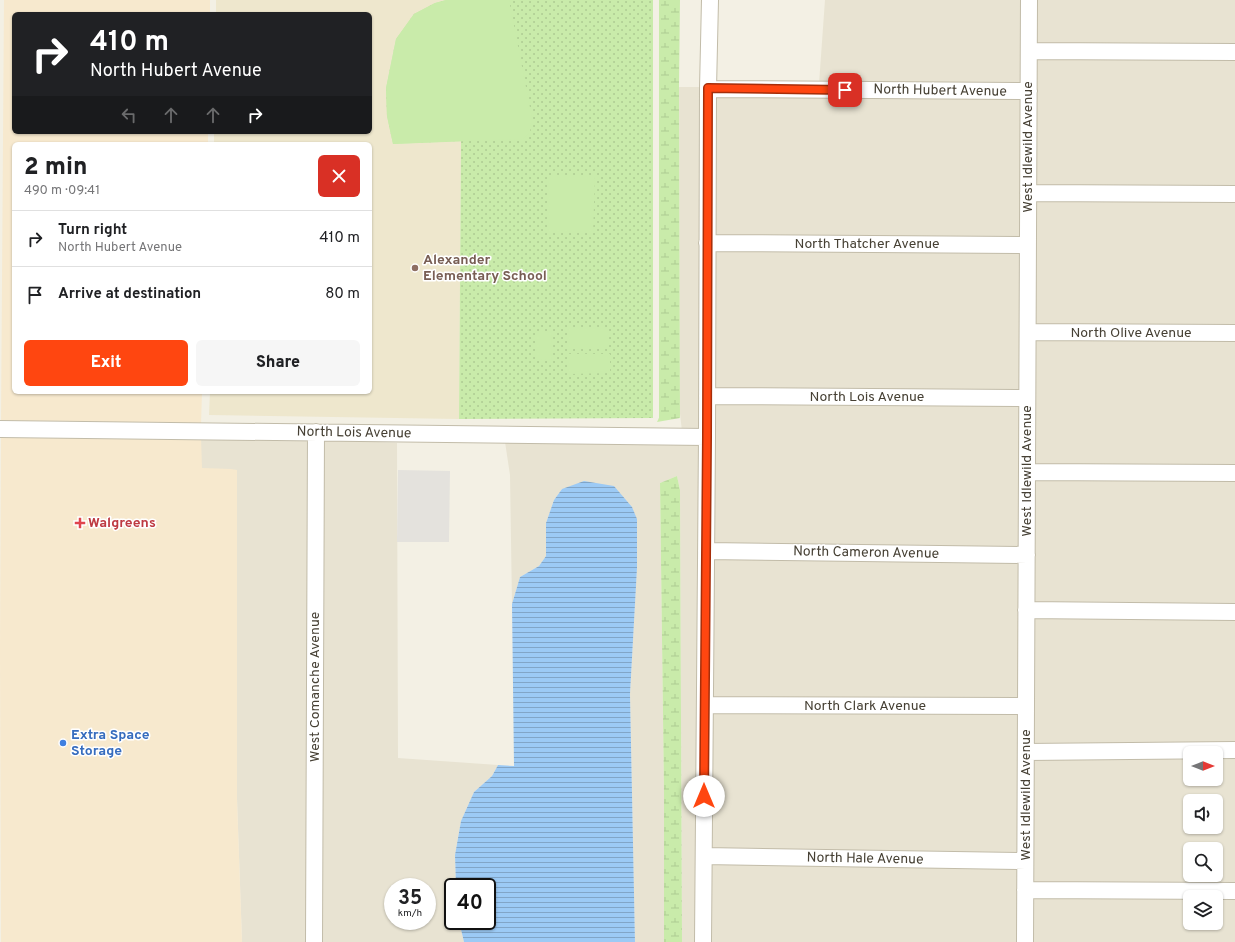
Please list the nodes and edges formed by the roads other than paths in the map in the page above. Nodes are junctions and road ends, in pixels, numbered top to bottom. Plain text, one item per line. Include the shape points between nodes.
1 (710, 0) edge
2 (1029, 0) edge
3 (1029, 51) junction
4 (1235, 52) edge
5 (708, 88) junction
6 (1029, 91) junction
7 (1028, 193) junction
8 (1235, 194) edge
9 (707, 243) junction
10 (1028, 245) junction
11 (1028, 332) junction
12 (1235, 333) edge
13 (707, 396) junction
14 (1027, 398) junction
15 (0, 429) edge
16 (316, 432) junction
17 (707, 437) junction
18 (1027, 472) junction
19 (1235, 472) edge
20 (706, 551) junction
21 (1027, 555) junction
22 (1026, 610) junction
23 (1235, 612) edge
24 (705, 705) junction
25 (1026, 706) junction
26 (1235, 750) edge
27 (1026, 752) junction
28 (704, 856) junction
29 (1025, 861) junction
30 (1025, 890) junction
31 (1235, 891) edge
32 (314, 942) edge
33 (704, 942) edge
34 (1025, 942) edge

1 - 5 street
2 - 3 street, West Idlewild Avenue
3 - 4 street
3 - 6 street, West Idlewild Avenue
5 - 6 street, North Hubert Avenue
5 - 9 street
6 - 7 street, West Idlewild Avenue
7 - 8 street
7 - 10 street, West Idlewild Avenue
9 - 10 street, North Thatcher Avenue
9 - 13 street
10 - 11 street, West Idlewild Avenue
11 - 12 street, North Olive Avenue
11 - 14 street, West Idlewild Avenue
13 - 14 street, North Lois Avenue
13 - 17 street
14 - 18 street, West Idlewild Avenue
15 - 16 street, North Lois Avenue
16 - 17 street, North Lois Avenue
16 - 32 street, West Comanche Avenue
17 - 20 street
18 - 19 street
18 - 21 street, West Idlewild Avenue
20 - 21 street, North Cameron Avenue
20 - 24 street
21 - 22 street, West Idlewild Avenue
22 - 23 street
22 - 25 street, West Idlewild Avenue
24 - 25 street, North Clark Avenue
24 - 28 street
25 - 27 street, West Idlewild Avenue
26 - 27 street
27 - 29 street, West Idlewild Avenue
28 - 29 street, North Hale Avenue
28 - 33 street
29 - 30 street, West Idlewild Avenue
30 - 31 street
30 - 34 street, West Idlewild Avenue

